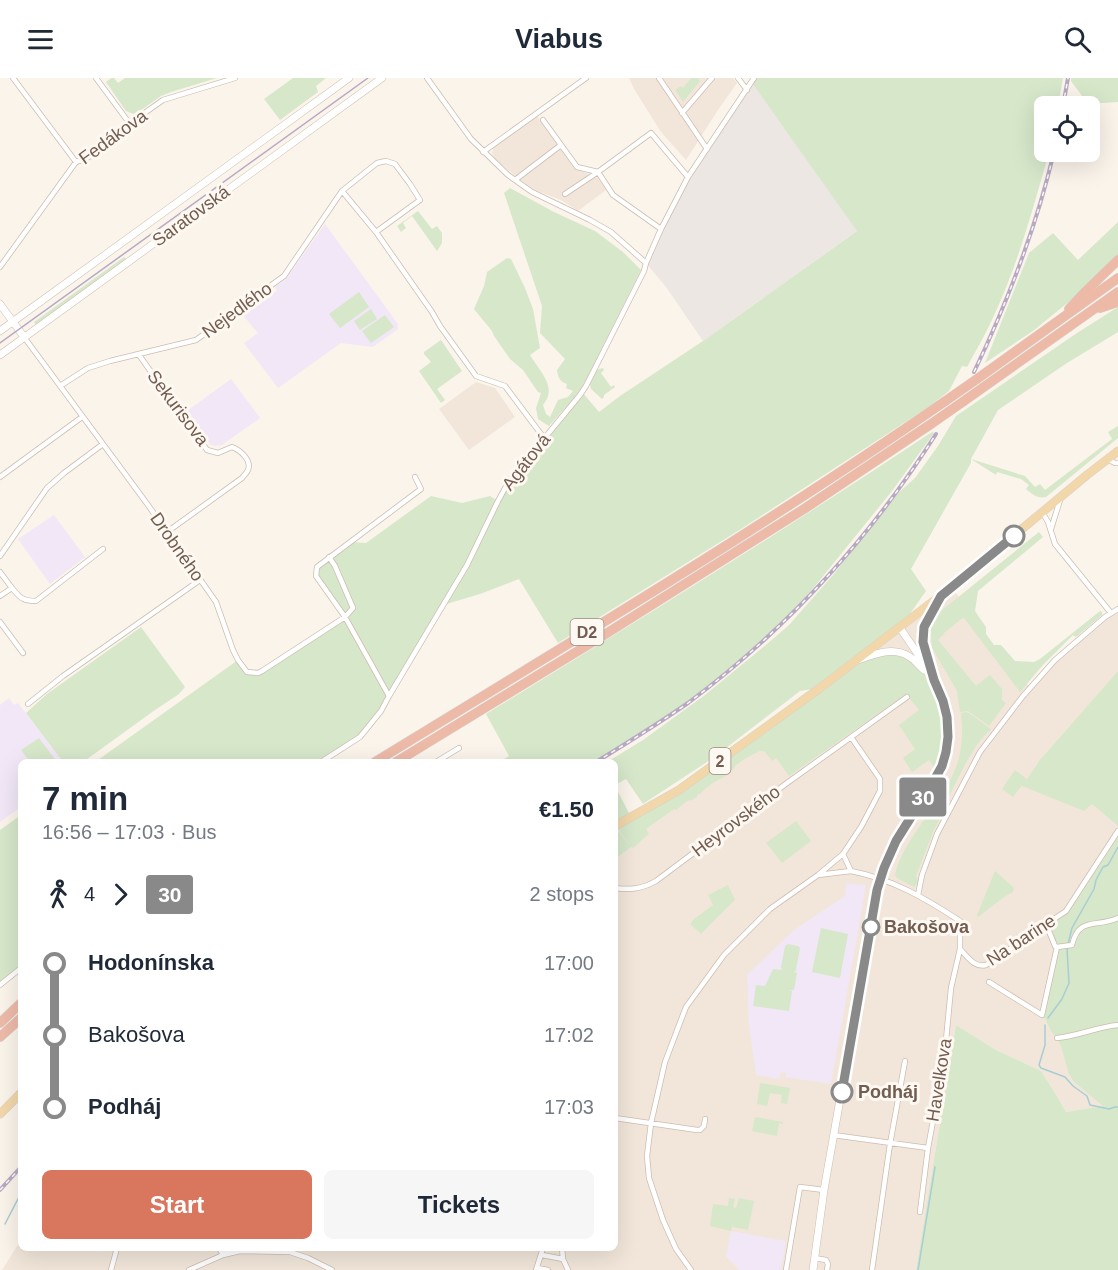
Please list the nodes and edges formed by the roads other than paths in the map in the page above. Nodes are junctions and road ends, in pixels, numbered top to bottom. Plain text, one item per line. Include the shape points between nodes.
1 (12, 78) edge
2 (97, 78) edge
3 (236, 78) edge
4 (349, 78) edge
5 (382, 78) edge
6 (427, 78) edge
7 (586, 78) edge
8 (659, 78) edge
9 (712, 78) edge
10 (738, 78) edge
11 (754, 78) edge
12 (747, 90) junction
13 (682, 113) junction
14 (543, 120) dead end
15 (130, 124) junction
16 (561, 145) junction
17 (707, 149) junction
18 (483, 152) junction
19 (76, 162) junction
20 (598, 172) junction
21 (688, 177) junction
22 (514, 180) junction
23 (342, 191) junction
24 (565, 194) dead end
25 (662, 229) junction
26 (376, 232) junction
27 (1118, 260) edge
28 (646, 263) junction
29 (0, 267) edge
30 (1118, 278) edge
31 (1118, 292) edge
32 (1118, 302) edge
33 (0, 304) edge
34 (1092, 310) junction
35 (13, 322) junction
36 (1056, 324) junction
37 (0, 331) edge
38 (24, 337) junction
39 (0, 355) edge
40 (139, 355) junction
41 (60, 386) junction
42 (82, 417) junction
43 (544, 438) junction
44 (103, 444) junction
45 (1118, 451) edge
46 (1107, 459) junction
47 (1118, 463) edge
48 (0, 477) edge
49 (415, 477) dead end
50 (1061, 495) junction
51 (1042, 512) junction
52 (167, 532) junction
53 (1051, 532) junction
54 (103, 549) dead end
55 (0, 556) edge
56 (329, 557) junction
57 (0, 572) edge
58 (200, 580) junction
59 (12, 588) junction
60 (0, 596) edge
61 (941, 596) junction
62 (1118, 609) edge
63 (1111, 613) junction
64 (345, 617) junction
65 (0, 622) edge
66 (900, 628) junction
67 (23, 653) dead end
68 (856, 661) junction
69 (934, 680) junction
70 (389, 696) junction
71 (907, 697) dead end
72 (28, 704) dead end
73 (851, 737) junction
74 (459, 748) dead end
75 (326, 759) edge
76 (380, 759) edge
77 (401, 759) edge
78 (441, 759) edge
79 (618, 824) edge
80 (1118, 831) edge
81 (843, 854) junction
82 (851, 871) junction
83 (818, 875) junction
84 (880, 878) junction
85 (618, 888) edge
86 (918, 895) junction
87 (1118, 918) edge
88 (1046, 924) junction
89 (1057, 947) junction
90 (960, 949) junction
91 (18, 970) edge
92 (989, 981) dead end
93 (0, 985) edge
94 (18, 1006) edge
95 (18, 1021) edge
96 (0, 1023) edge
97 (1118, 1025) edge
98 (0, 1037) edge
99 (1057, 1038) dead end
100 (905, 1061) dead end
101 (18, 1096) edge
102 (0, 1114) edge
103 (618, 1118) edge
104 (705, 1119) dead end
105 (651, 1123) junction
106 (833, 1135) junction
107 (890, 1144) junction
108 (928, 1148) junction
109 (824, 1190) junction
110 (920, 1212) dead end
111 (116, 1251) edge
112 (221, 1251) edge
113 (226, 1251) edge
114 (543, 1251) edge
115 (562, 1251) edge
116 (223, 1255) junction
117 (542, 1255) junction
118 (814, 1258) junction
119 (563, 1259) junction
120 (537, 1269) edge
121 (111, 1270) edge
122 (189, 1270) edge
123 (332, 1270) edge
124 (548, 1270) edge
125 (568, 1270) edge
126 (692, 1270) edge
127 (786, 1270) edge
128 (813, 1270) edge
129 (827, 1270) edge
130 (872, 1270) edge

1 - 19 street
2 - 15 street
3 - 15 street, Fedákova via 164,100
4 - 35 main road, Saratovská
5 - 38 main road, Saratovská
6 - 18 street
7 - 18 street
8 - 13 street
9 - 13 street
10 - 12 street
11 - 12 street, Agátová
12 - 17 street, Agátová
13 - 17 street
14 - 16 street
15 - 19 street, Fedákova via 89,158
16 - 20 street via 577,167
16 - 22 street
17 - 21 street, Agátová
18 - 22 street
19 - 29 street, Fedákova
20 - 21 street via 651,133
20 - 24 street
20 - 25 street via 613,195
21 - 25 street, Agátová
22 - 28 street via 611,232
23 - 26 street
23 - 26 street, Nejedlého via 377,164 395,164 420,200
23 - 40 street, Nejedlého via 284,276 196,340
25 - 28 street, Agátová
26 - 43 street via 476,376 505,386
27 - 36 highway
28 - 43 street, Agátová via 586,386
30 - 36 highway, D2
31 - 34 highway, D2
32 - 34 highway
33 - 35 main road
34 - 77 highway, D2, bridge via 804,509
35 - 37 main road, Saratovská
35 - 38 main road
36 - 76 highway, D2, bridge via 798,500
38 - 39 main road, Saratovská
38 - 41 street, Drobného
40 - 41 street, Nejedlého via 88,368
40 - 52 street, Sekurisova via 207,450 218,453 232,447 248,462 249,469 242,478
41 - 42 street, Drobného
42 - 44 street, Drobného
42 - 48 street
43 - 70 street, Agátová via 509,481 467,565
44 - 52 street, Drobného
44 - 55 street via 47,488
45 - 46 main road, 2
46 - 47 street
46 - 50 main road, 2
49 - 56 street via 422,489
50 - 51 main road, 2
50 - 53 street
51 - 53 street
51 - 61 main road, 2
52 - 58 street, Drobného
53 - 63 street via 1055,544
54 - 59 street via 36,601 19,597
56 - 64 street via 353,608
56 - 64 street via 317,567 316,576
57 - 59 street
58 - 64 street, Drobného via 216,602 233,650 247,672 258,673
58 - 72 street
59 - 60 street
61 - 66 main road, 2
61 - 69 main road via 925,624 923,636
62 - 63 street
63 - 86 street via 1055,660 980,752 937,834
64 - 70 street
65 - 67 street
66 - 68 main road, 2
66 - 69 main road
68 - 69 main road via 882,652 900,652
68 - 79 main road, 2 via 679,790
69 - 84 main road via 947,717 946,752
70 - 75 street, Agátová via 360,737
71 - 73 street, Heyrovského
73 - 81 street via 880,779 880,791
73 - 85 street, Heyrovského via 656,881 630,890
74 - 78 street
80 - 88 street, Na barine via 1066,911
81 - 82 street
81 - 83 street
82 - 83 street
82 - 84 street
83 - 105 street via 770,909 724,954 686,1007 665,1062
84 - 86 street
84 - 106 main road
86 - 90 street, Havelkova via 960,921
87 - 89 street via 1082,926 1071,945
88 - 89 street
88 - 90 street, Na barine via 982,966
89 - 92 street via 1042,1015
90 - 108 street, Havelkova
91 - 93 street
94 - 96 highway
95 - 98 highway
97 - 99 street
100 - 107 street
101 - 102 main road
103 - 105 street
104 - 105 street via 700,1130
105 - 126 street via 649,1178 676,1249
106 - 107 street
106 - 109 main road
107 - 108 street
107 - 130 street
108 - 110 street, Havelkova
109 - 118 main road
109 - 127 street via 800,1187
111 - 121 street
112 - 116 street
113 - 116 street
114 - 117 street
115 - 119 street
116 - 122 street
116 - 123 street via 240,1251 290,1252
117 - 119 street
117 - 120 street
118 - 128 main road
118 - 129 street via 826,1260
119 - 125 street
120 - 124 street

